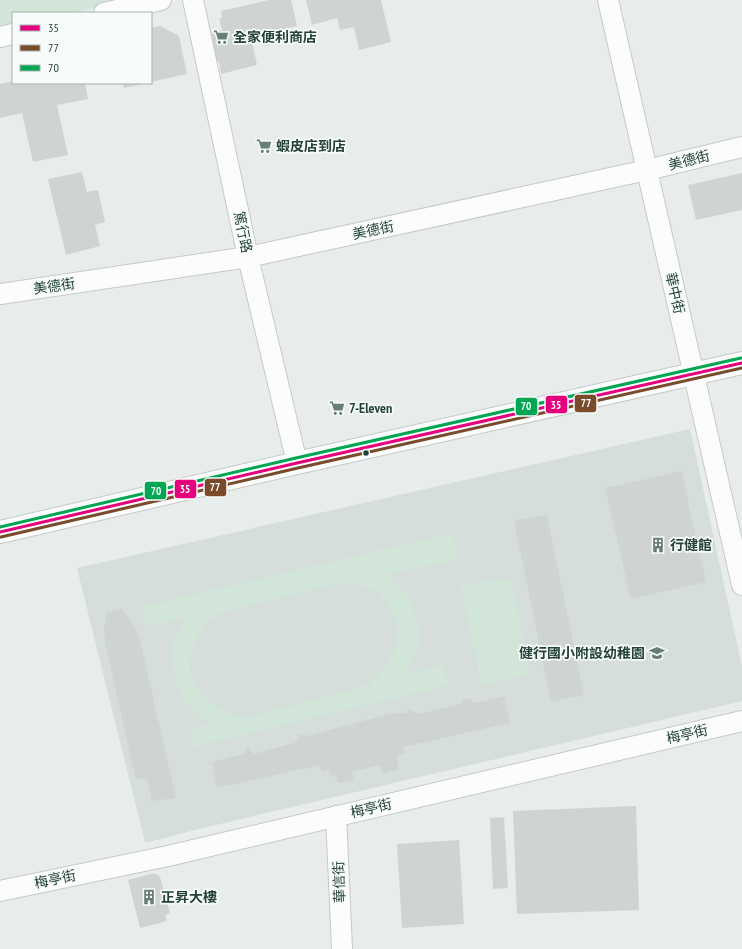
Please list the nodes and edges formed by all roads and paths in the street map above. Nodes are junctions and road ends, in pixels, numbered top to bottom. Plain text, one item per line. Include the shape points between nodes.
1 (161, 0) edge
2 (193, 0) edge
3 (608, 0) edge
4 (108, 12) edge
5 (12, 34) edge
6 (0, 37) edge
7 (742, 147) edge
8 (647, 170) junction
9 (248, 257) junction
10 (0, 294) edge
11 (742, 363) edge
12 (694, 374) junction
13 (297, 463) junction
14 (0, 532) edge
15 (742, 586) edge
16 (742, 721) edge
17 (336, 816) junction
18 (0, 891) edge
19 (342, 949) edge

1 - 4 street
2 - 9 street, 篤行路
3 - 8 street, 華中街
5 - 6 street
7 - 8 street, 美德街
8 - 9 street, 美德街
8 - 12 street, 華中街
9 - 10 street, 美德街
9 - 13 street, 篤行路
11 - 12 street
12 - 13 street
12 - 15 street, 華中街
13 - 14 street
16 - 17 street, 梅亭街
17 - 18 street, 梅亭街 via 168,856
17 - 19 street, 華信街

